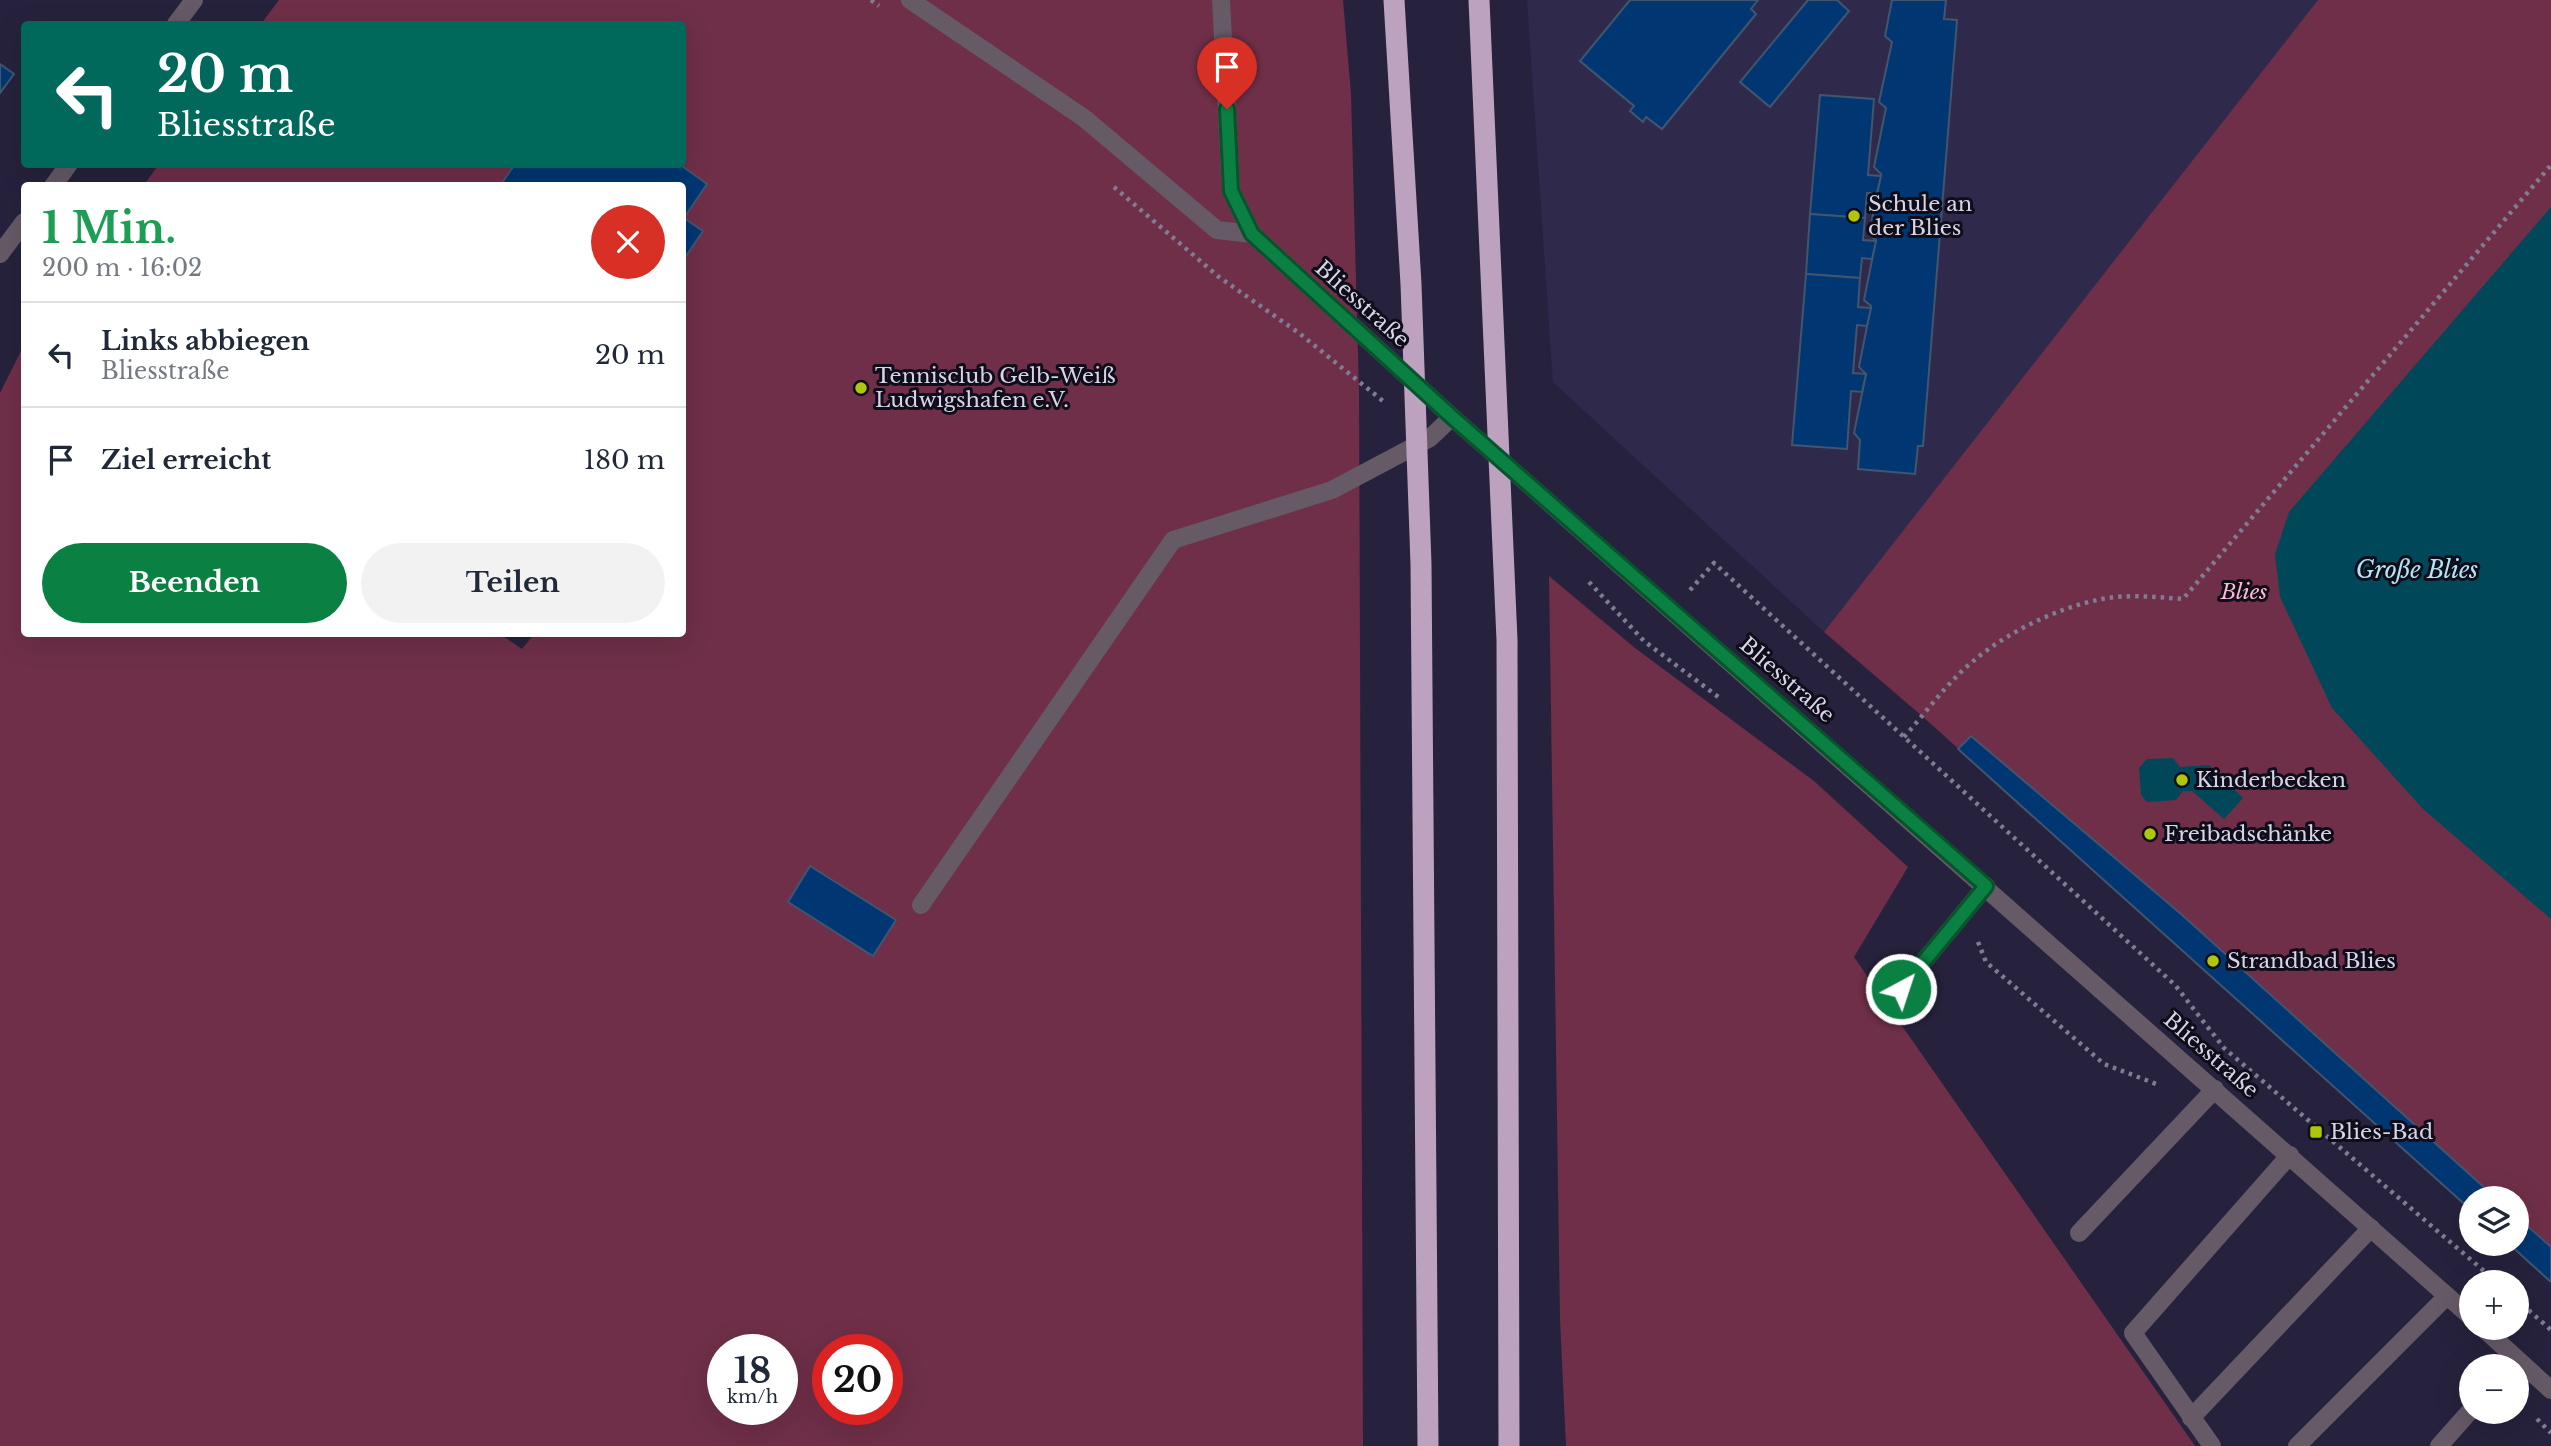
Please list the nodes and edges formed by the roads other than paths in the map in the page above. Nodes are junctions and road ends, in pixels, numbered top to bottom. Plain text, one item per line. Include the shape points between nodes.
1 (194, 0) edge
2 (910, 0) edge
3 (1221, 0) edge
4 (1394, 0) edge
5 (1479, 0) edge
6 (178, 21) edge
7 (21, 226) edge
8 (1252, 234) junction
9 (0, 254) edge
10 (1452, 417) junction
11 (1986, 886) junction
12 (921, 905) dead end
13 (1901, 989) dead end
14 (2215, 1089) junction
15 (2290, 1155) junction
16 (2371, 1228) junction
17 (2079, 1233) dead end
18 (2447, 1296) junction
19 (2459, 1306) edge
20 (2494, 1340) edge
21 (2506, 1354) edge
22 (2529, 1374) edge
23 (2551, 1390) edge
24 (2191, 1418) junction
25 (2459, 1424) edge
26 (1428, 1446) edge
27 (1509, 1446) edge
28 (2212, 1446) edge
29 (2297, 1446) edge
30 (2439, 1446) edge

1 - 6 street
2 - 8 street via 1084,118 1217,230
3 - 8 street, Bliesstraße via 1231,191
4 - 26 highway via 1412,284 1421,564
5 - 27 highway via 1507,640
7 - 9 street
8 - 10 street, Bliesstraße
10 - 11 street, Bliesstraße
10 - 12 street via 1430,439 1332,490 1173,540
11 - 13 street
11 - 14 street, Bliesstraße
14 - 15 street, Bliesstraße
14 - 17 street
15 - 16 street, Bliesstraße
15 - 24 street via 2133,1333
16 - 18 street, Bliesstraße
16 - 24 street
18 - 19 street, Bliesstraße
18 - 29 street
20 - 21 street
22 - 23 street
24 - 28 street
25 - 30 street

